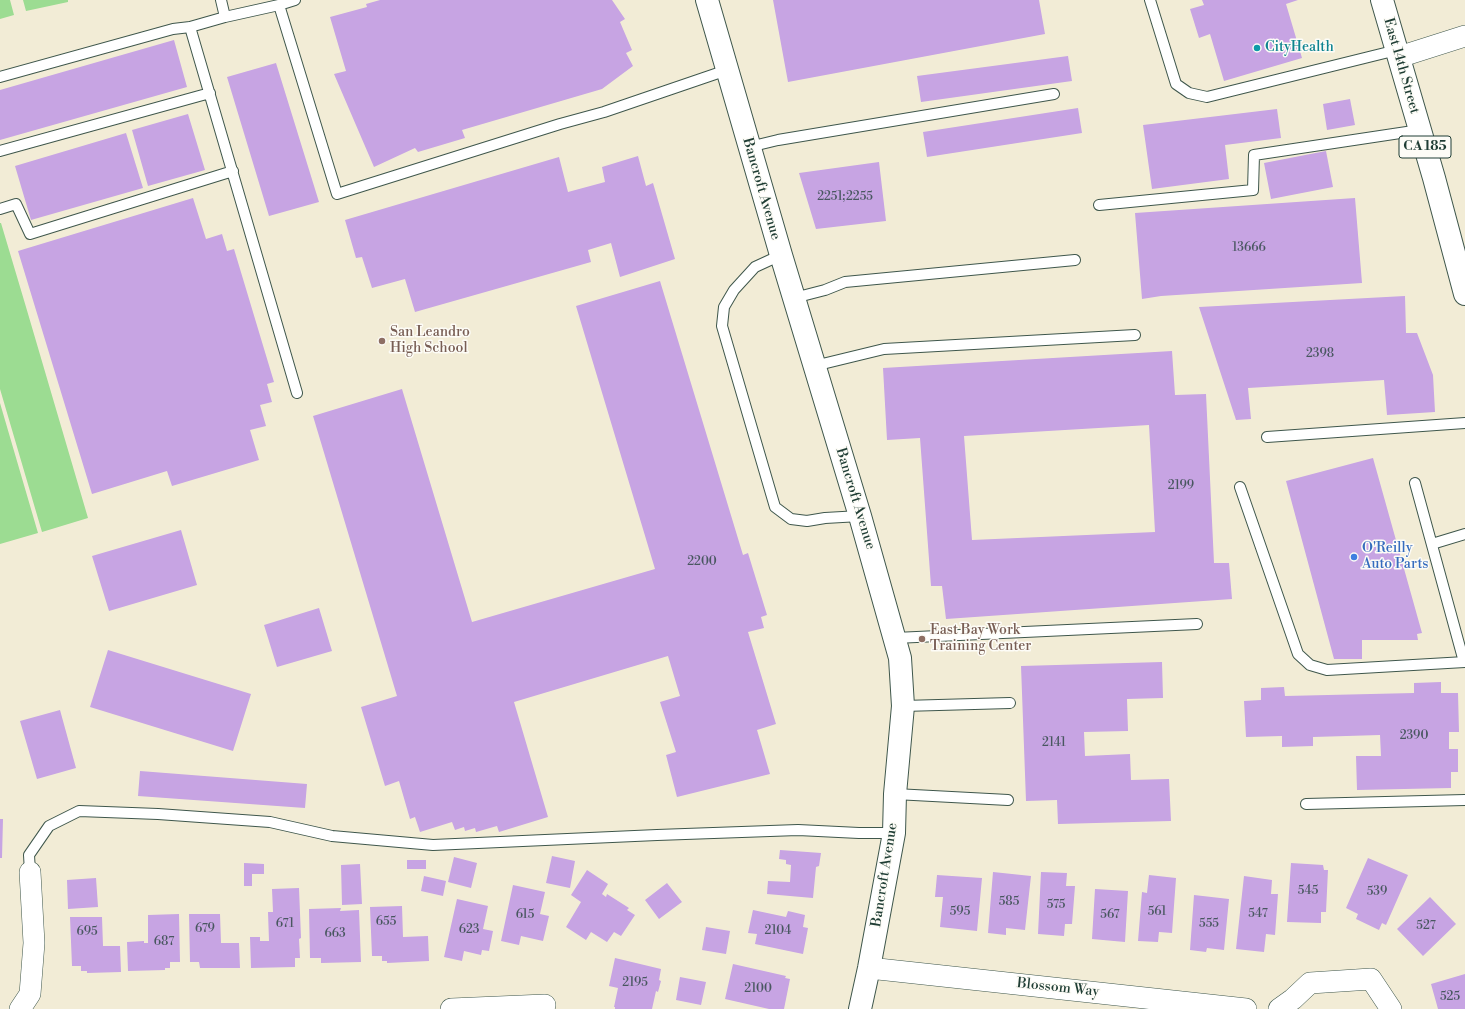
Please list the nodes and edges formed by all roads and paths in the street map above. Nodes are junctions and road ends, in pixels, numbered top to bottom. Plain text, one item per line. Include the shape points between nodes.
1 (221, 0) edge
2 (295, 0) edge
3 (707, 0) edge
4 (1150, 0) edge
5 (1382, 0) edge
6 (278, 5) junction
7 (225, 17) junction
8 (190, 27) junction
9 (1465, 36) edge
10 (1398, 53) junction
11 (727, 70) junction
12 (0, 77) edge
13 (210, 93) junction
14 (1054, 94) dead end
15 (1420, 130) junction
16 (749, 147) junction
17 (0, 150) edge
18 (232, 171) junction
19 (1100, 205) dead end
20 (0, 209) edge
21 (781, 255) junction
22 (1075, 260) dead end
23 (1465, 294) edge
24 (794, 298) junction
25 (1135, 335) dead end
26 (814, 366) junction
27 (297, 393) dead end
28 (1465, 423) edge
29 (1267, 437) dead end
30 (1415, 483) dead end
31 (1240, 487) dead end
32 (860, 516) junction
33 (1465, 534) edge
34 (1432, 544) junction
35 (1197, 624) dead end
36 (895, 638) junction
37 (1465, 662) edge
38 (1010, 703) dead end
39 (903, 706) junction
40 (895, 794) junction
41 (1008, 800) dead end
42 (1465, 800) edge
43 (1306, 804) dead end
44 (894, 833) junction
45 (30, 872) joint
46 (869, 968) junction
47 (544, 1007) edge
48 (20, 1009) edge
49 (451, 1009) edge
50 (860, 1009) edge
51 (1246, 1009) edge
52 (1279, 1009) edge
53 (1391, 1009) edge

1 - 7 lane
2 - 6 lane
3 - 11 main road, Bancroft Avenue
4 - 10 lane via 1176,84 1189,93 1206,97
5 - 10 main road, East 14th Street / CA 185
6 - 7 lane
6 - 11 lane via 337,194 604,112
7 - 8 lane
8 - 12 lane via 173,29
8 - 13 lane
9 - 10 street
10 - 15 main road, East 14th Street / CA 185
11 - 16 main road, Bancroft Avenue
13 - 17 lane
13 - 18 lane
14 - 16 lane
15 - 19 lane via 1254,155 1253,190
15 - 23 main road, East 14th Street / CA 185
16 - 21 main road, Bancroft Avenue
18 - 20 lane via 30,234 16,204
18 - 27 lane
21 - 24 main road, Bancroft Avenue
21 - 32 lane via 755,267 734,290 724,307 722,326 775,507 791,519 806,522
22 - 24 lane via 845,282
24 - 26 main road, Bancroft Avenue
25 - 26 lane via 884,349
26 - 32 main road, Bancroft Avenue
28 - 29 lane
30 - 34 lane
31 - 37 lane via 1298,654 1310,665 1327,670
32 - 36 main road, Bancroft Avenue
33 - 34 lane
34 - 37 lane
35 - 36 lane
36 - 39 main road, Bancroft Avenue via 900,658
38 - 39 lane
39 - 40 main road, Bancroft Avenue
40 - 41 lane
40 - 44 main road, Bancroft Avenue
42 - 43 lane
44 - 45 lane via 798,830 433,845 332,836 270,822 79,811 49,826 29,855
44 - 46 main road, Bancroft Avenue
45 - 48 street via 34,943 30,994
46 - 50 main road, Bancroft Avenue
46 - 51 street, Blossom Way
47 - 49 street
52 - 53 street via 1310,983 1371,979

